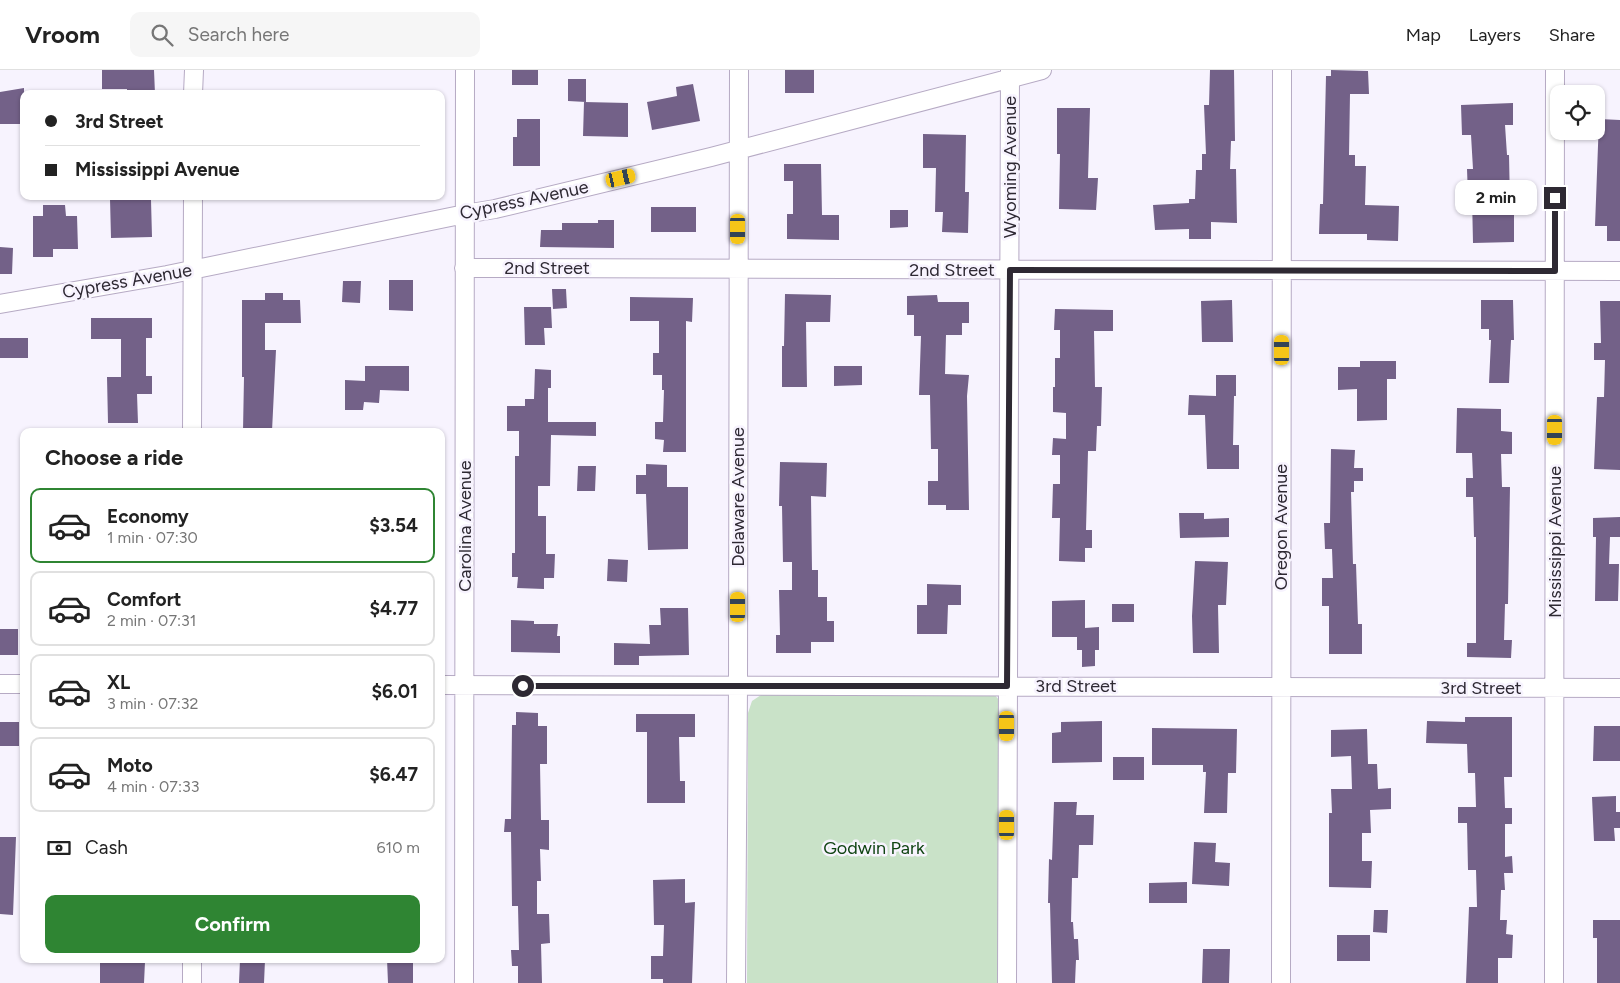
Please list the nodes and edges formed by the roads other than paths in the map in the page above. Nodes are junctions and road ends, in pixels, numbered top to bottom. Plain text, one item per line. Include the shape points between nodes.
1 (194, 70) edge
2 (465, 70) edge
3 (739, 70) edge
4 (1042, 70) edge
5 (1282, 70) edge
6 (1555, 70) edge
7 (1010, 75) edge
8 (193, 90) edge
9 (738, 149) junction
10 (193, 200) edge
11 (465, 214) junction
12 (464, 268) junction
13 (192, 269) junction
14 (738, 269) junction
15 (1010, 270) junction
16 (1282, 271) junction
17 (1555, 271) junction
18 (1620, 271) edge
19 (0, 304) edge
20 (192, 428) edge
21 (0, 684) edge
22 (20, 684) edge
23 (445, 685) edge
24 (465, 685) junction
25 (738, 686) junction
26 (1007, 686) junction
27 (1281, 686) junction
28 (1555, 688) junction
29 (1620, 688) edge
30 (192, 963) edge
31 (192, 983) edge
32 (464, 983) edge
33 (736, 983) edge
34 (1007, 983) edge
35 (1281, 983) edge
36 (1554, 983) edge

1 - 8 street
2 - 11 street, Carolina Avenue
3 - 9 street, Delaware Avenue
4 - 7 street, Cypress Avenue
5 - 16 street, Oregon Avenue
6 - 17 street, Mississippi Avenue
7 - 9 street, Cypress Avenue
7 - 15 street, Wyoming Avenue
9 - 11 street, Cypress Avenue
9 - 14 street, Delaware Avenue
10 - 13 street
11 - 12 street, Carolina Avenue
11 - 13 street, Cypress Avenue
12 - 14 street, 2nd Street
12 - 24 street, Carolina Avenue
13 - 19 street, Cypress Avenue
13 - 20 street
14 - 15 street, 2nd Street
14 - 25 street, Delaware Avenue
15 - 16 street, 2nd Street
15 - 26 street, Wyoming Avenue
16 - 17 street, 2nd Street
16 - 27 street, Oregon Avenue
17 - 18 street, 2nd Street
17 - 28 street, Mississippi Avenue
21 - 22 street
23 - 24 street, 3rd Street
24 - 25 street, 3rd Street
24 - 32 street, Carolina Avenue
25 - 26 street, 3rd Street
25 - 33 street, Delaware Avenue
26 - 27 street, 3rd Street
26 - 34 street, Wyoming Avenue
27 - 28 street, 3rd Street
27 - 35 street, Oregon Avenue
28 - 29 street, 3rd Street
28 - 36 street, Mississippi Avenue
30 - 31 street

